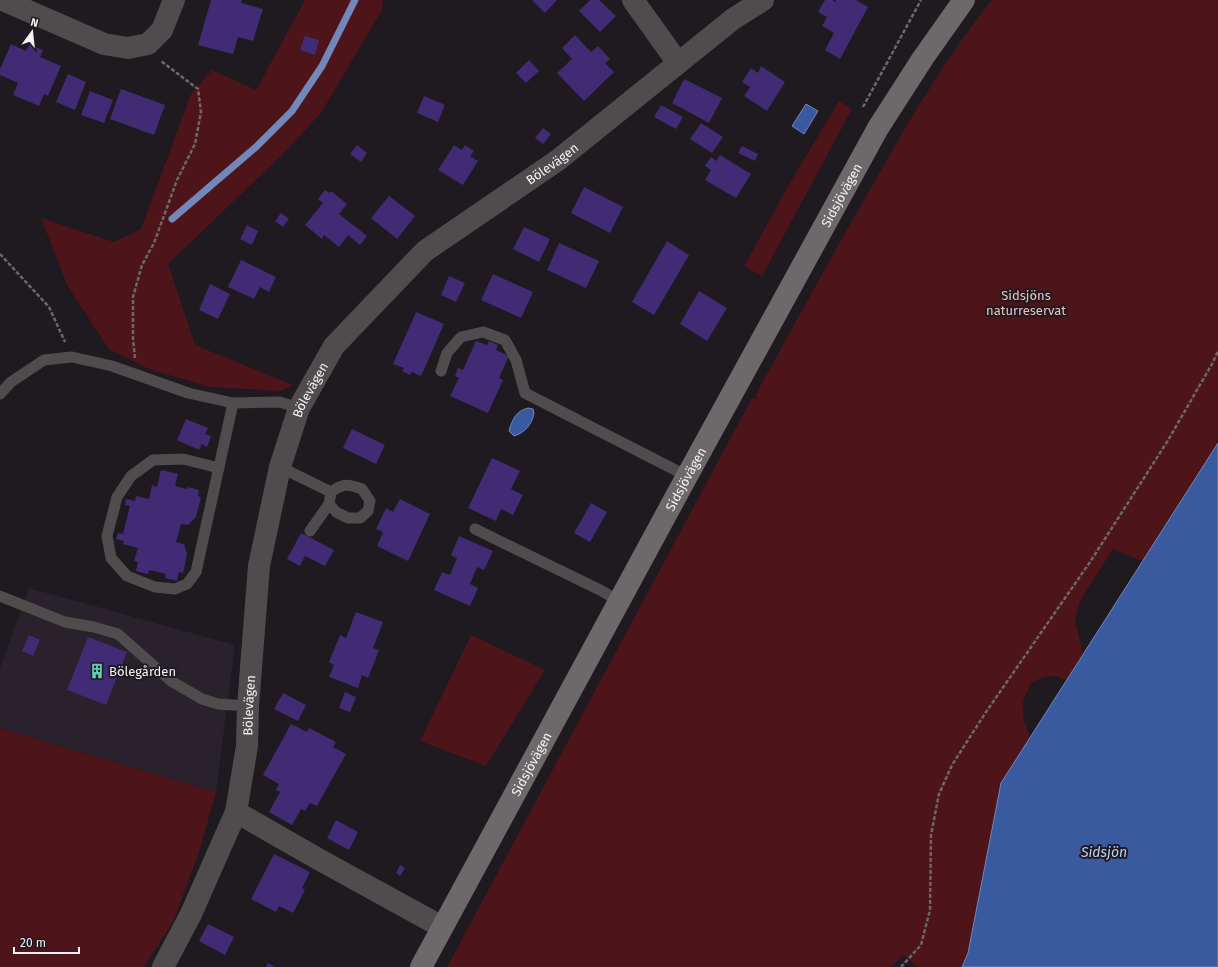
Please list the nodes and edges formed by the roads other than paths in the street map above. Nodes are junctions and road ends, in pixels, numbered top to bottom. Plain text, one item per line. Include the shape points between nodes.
1 (3, 0) edge
2 (174, 0) edge
3 (633, 0) edge
4 (763, 0) edge
5 (964, 0) edge
6 (678, 63) junction
7 (441, 371) dead end
8 (0, 394) edge
9 (233, 404) junction
10 (299, 408) junction
11 (280, 467) junction
12 (219, 468) junction
13 (687, 476) junction
14 (331, 492) junction
15 (329, 504) junction
16 (476, 529) dead end
17 (310, 531) dead end
18 (0, 596) edge
19 (619, 601) junction
20 (248, 706) junction
21 (236, 812) junction
22 (442, 927) junction
23 (163, 967) edge
24 (421, 967) edge

1 - 2 street via 104,44 128,48 148,44 162,30
3 - 6 street
4 - 6 street, Bölevägen via 733,19
5 - 13 main road, Sidsjövägen via 878,128
6 - 10 street, Bölevägen via 558,160 425,251 334,346
7 - 13 lane via 447,353 461,337 482,332 505,340 516,360 525,393
8 - 9 lane via 11,382 44,360 72,357 112,366 188,393
9 - 10 lane via 280,402
9 - 12 lane
10 - 11 street, Bölevägen
11 - 14 lane
11 - 20 street, Bölevägen via 259,566
12 - 12 lane via 196,572 187,584 175,589 155,587 128,576 111,558 107,536 117,497 131,476 153,460 183,460
13 - 19 main road, Sidsjövägen
14 - 15 lane
14 - 15 lane via 340,486 350,485 362,489 370,501 368,511 360,518 348,518 336,512
15 - 17 lane
16 - 19 lane
18 - 20 lane via 65,622 118,634 171,682 202,699 218,704
19 - 22 main road, Sidsjövägen
20 - 21 street, Bölevägen via 247,746
21 - 22 street
21 - 23 street, Bölevägen via 191,914
22 - 24 main road, Sidsjövägen

